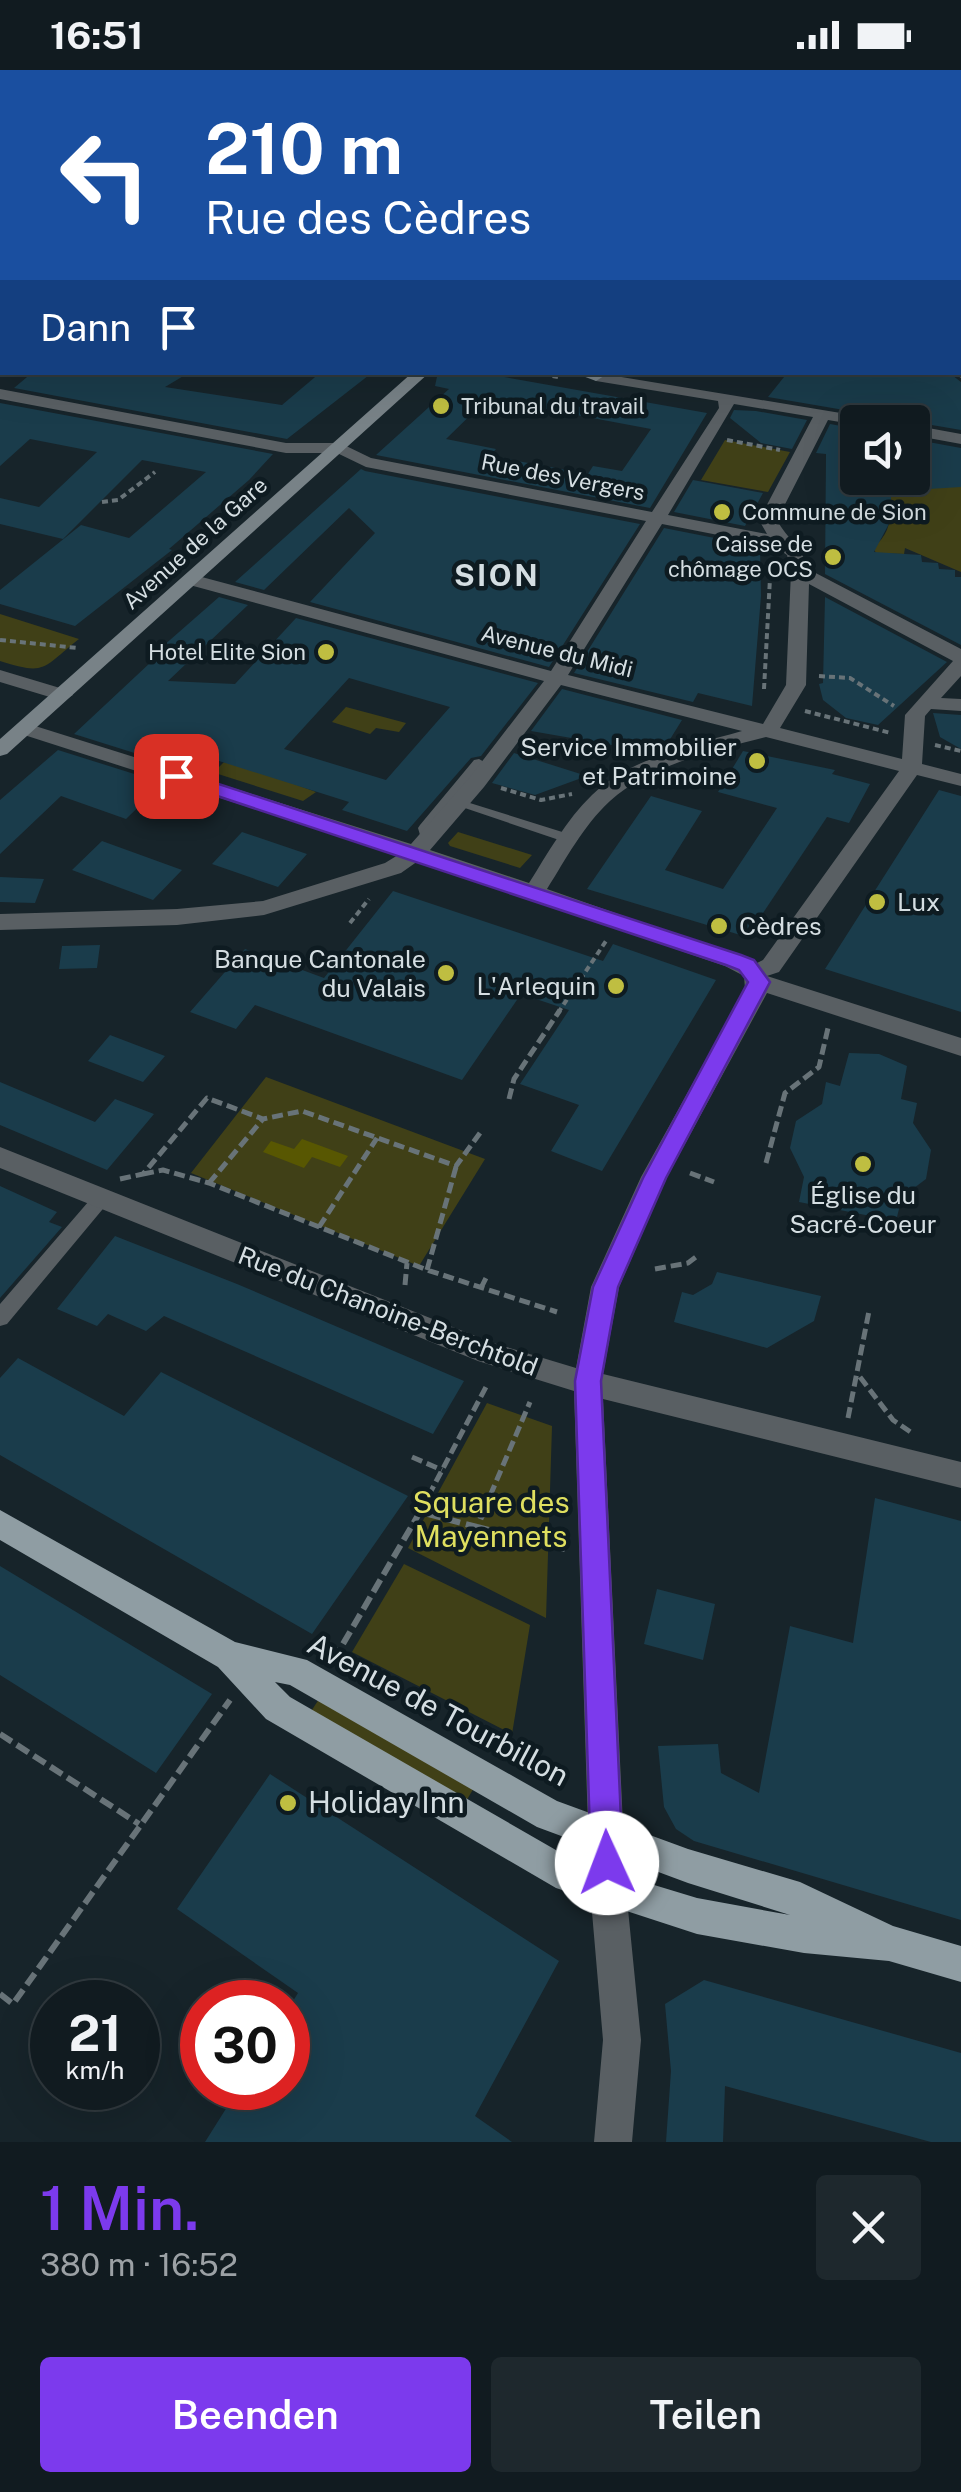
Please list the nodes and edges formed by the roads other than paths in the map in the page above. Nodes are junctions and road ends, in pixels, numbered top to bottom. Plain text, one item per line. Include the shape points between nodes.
1 (420, 375) edge
2 (594, 375) edge
3 (0, 394) edge
4 (733, 397) junction
5 (823, 414) junction
6 (840, 417) edge
7 (930, 433) edge
8 (961, 438) edge
9 (286, 448) junction
10 (340, 448) junction
11 (308, 476) junction
12 (658, 518) junction
13 (776, 544) junction
14 (800, 572) junction
15 (192, 580) junction
16 (961, 660) edge
17 (0, 676) edge
18 (556, 678) junction
19 (63, 695) junction
20 (961, 706) edge
21 (922, 709) junction
22 (24, 729) junction
23 (765, 729) junction
24 (0, 750) edge
25 (912, 767) junction
26 (478, 772) junction
27 (961, 780) edge
28 (459, 803) junction
29 (570, 839) junction
30 (422, 846) junction
31 (534, 892) junction
32 (0, 922) edge
33 (757, 977) junction
34 (961, 1047) edge
35 (0, 1158) edge
36 (106, 1190) junction
37 (0, 1318) edge
38 (588, 1381) junction
39 (961, 1476) edge
40 (0, 1524) edge
41 (229, 1656) junction
42 (607, 1837) junction
43 (608, 1889) junction
44 (889, 1943) junction
45 (961, 1964) edge
46 (613, 2142) edge

1 - 10 street, Avenue de la Gare
2 - 4 street
3 - 9 street
4 - 5 street
4 - 12 street
5 - 6 street
5 - 13 street via 768,520
7 - 8 street
9 - 10 street
9 - 11 street
10 - 11 street, Avenue de la Gare
10 - 12 street, Rue des Vergers via 366,462
11 - 15 street, Avenue de la Gare
12 - 13 street, Rue des Vergers
12 - 18 street
13 - 14 street via 794,553
14 - 16 street
14 - 23 street via 798,676
15 - 18 street, Avenue du Midi
15 - 19 street, Avenue de la Gare
16 - 21 street
17 - 19 street
18 - 23 street, Avenue du Midi
18 - 26 street
19 - 22 street, Avenue de la Gare
20 - 21 street
21 - 25 street
22 - 24 street, Avenue de la Gare
22 - 30 street
23 - 25 street, Avenue du Midi
23 - 29 street via 629,779 601,798
25 - 27 street, Avenue du Midi
25 - 33 street
26 - 28 street
26 - 30 lane via 425,828
28 - 29 lane
28 - 30 street
29 - 31 street
30 - 31 street
30 - 32 street via 393,868 264,908
31 - 33 street via 733,960
33 - 34 street
33 - 38 street via 605,1287
35 - 36 street, Rue du Chanoine-Berchtold
36 - 37 lane
36 - 38 street, Rue du Chanoine-Berchtold via 488,1354
38 - 39 street, Rue du Chanoine-Berchtold
38 - 42 street
40 - 41 main road, Avenue de Tourbillon
41 - 42 main road, Avenue de Tourbillon via 296,1671 488,1784
41 - 43 main road, Avenue de Tourbillon via 278,1708 526,1855
42 - 43 street
42 - 44 main road, Avenue de Tourbillon via 800,1900
43 - 44 main road, Avenue de Tourbillon via 697,1916
43 - 46 street via 622,2040
44 - 45 main road, Avenue de Tourbillon

